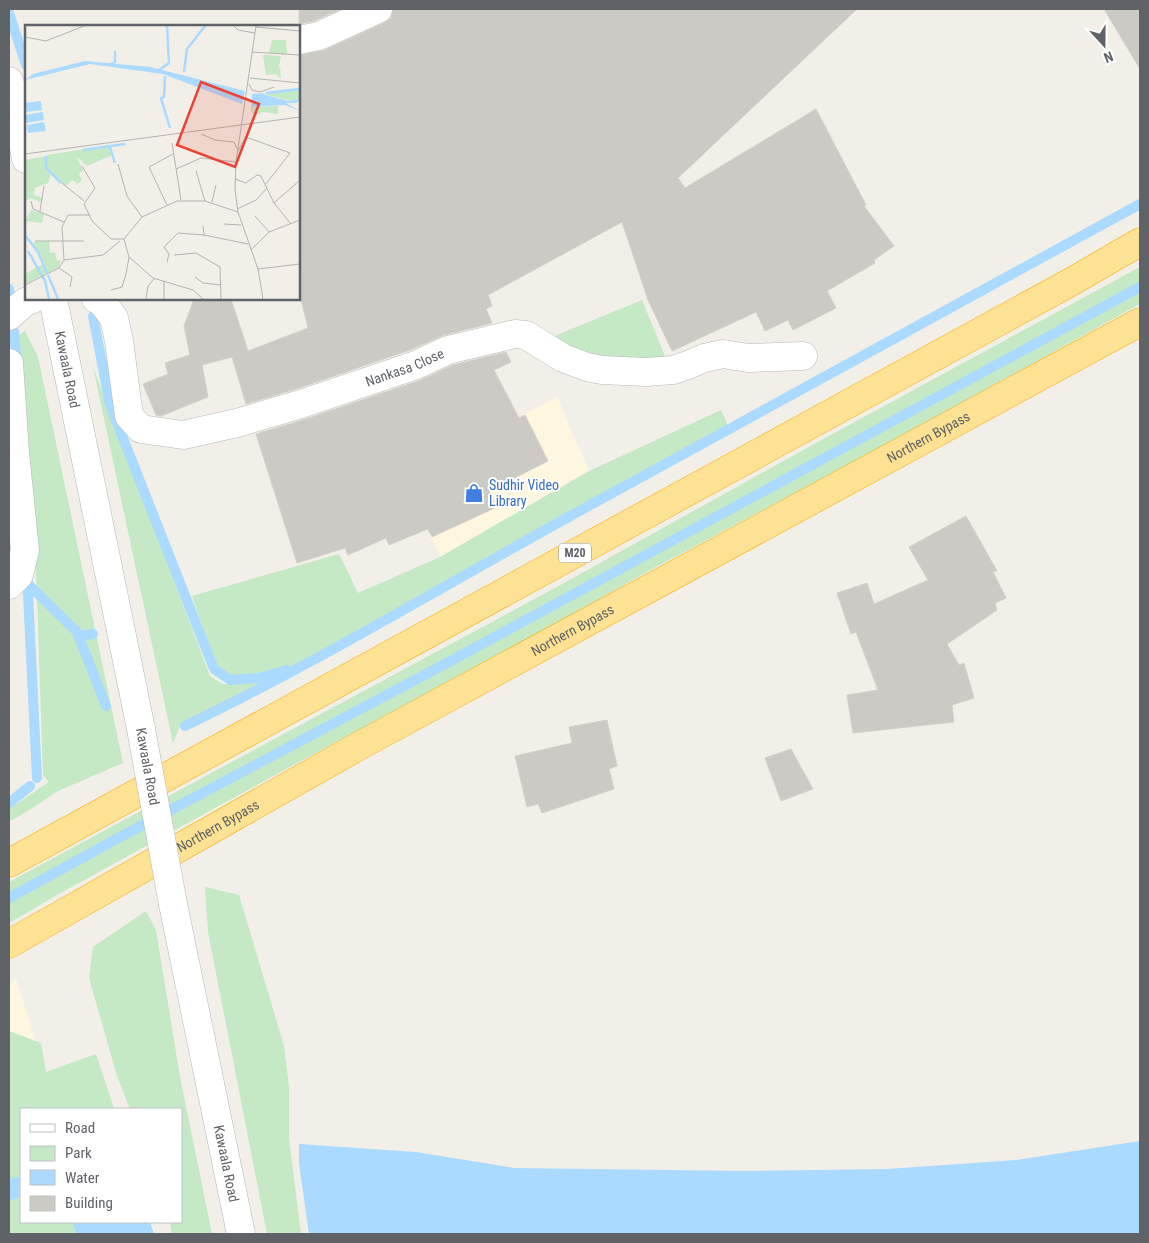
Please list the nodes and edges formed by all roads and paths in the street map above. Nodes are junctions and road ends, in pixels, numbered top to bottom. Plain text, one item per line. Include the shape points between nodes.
1 (378, 9) edge
2 (300, 40) edge
3 (17, 92) edge
4 (25, 152) edge
5 (1140, 242) edge
6 (31, 300) edge
7 (53, 300) edge
8 (98, 300) edge
9 (9, 316) edge
10 (1140, 322) edge
11 (803, 356) dead end
12 (9, 363) edge
13 (9, 584) edge
14 (9, 863) edge
15 (9, 944) edge
16 (241, 1234) edge

1 - 2 street via 319,36
3 - 4 street
5 - 14 highway, M20
6 - 9 street
7 - 16 street, Kawaala Road, bridge
8 - 11 street, Nankasa Close via 114,318 129,416 141,429 183,435 301,404 416,365 448,350 515,334 526,335 563,358 602,370 673,370 723,354 748,358
10 - 15 highway, Northern Bypass via 359,746
12 - 13 street via 25,550 19,575

